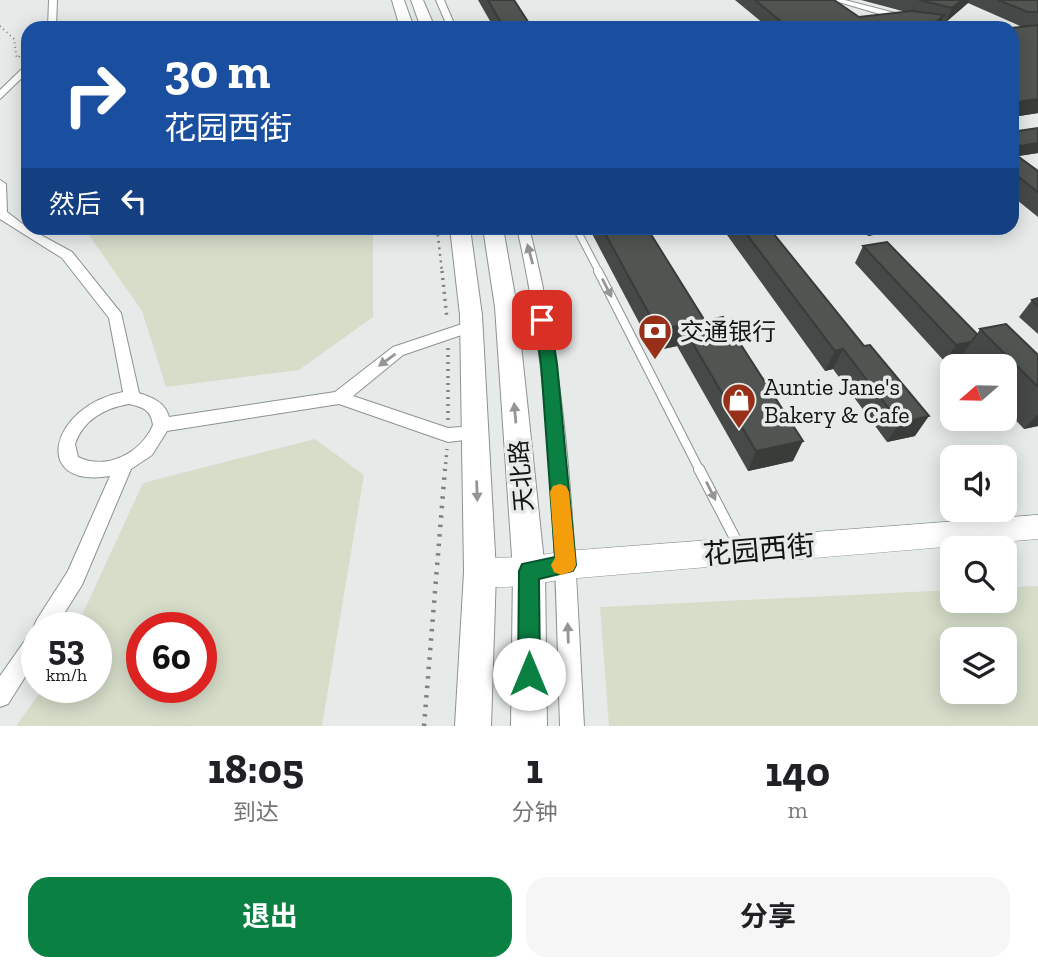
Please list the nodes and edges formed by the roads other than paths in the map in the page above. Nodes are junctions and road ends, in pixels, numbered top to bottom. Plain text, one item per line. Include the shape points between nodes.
1 (52, 0) edge
2 (398, 0) edge
3 (417, 0) edge
4 (440, 0) edge
5 (836, 0) edge
6 (53, 21) edge
7 (405, 21) edge
8 (425, 21) edge
9 (449, 21) edge
10 (914, 21) edge
11 (21, 74) edge
12 (0, 96) edge
13 (0, 184) edge
14 (21, 226) edge
15 (35, 235) edge
16 (460, 235) edge
17 (494, 235) edge
18 (525, 235) edge
19 (580, 235) edge
20 (460, 329) junction
21 (132, 398) junction
22 (339, 398) junction
23 (162, 425) junction
24 (461, 434) junction
25 (124, 465) junction
26 (1038, 527) edge
27 (742, 551) junction
28 (566, 565) junction
29 (529, 571) junction
30 (480, 572) junction
31 (53, 612) edge
32 (21, 663) edge
33 (0, 695) edge
34 (473, 726) edge
35 (529, 726) edge
36 (572, 726) edge

1 - 6 street
2 - 7 main road
3 - 8 main road
4 - 9 street
5 - 10 street
11 - 12 street
13 - 14 street via 1,214
15 - 21 street via 67,255 116,317
16 - 20 main road, 天北路
29 -> 17 main road, 天北路 via 506,307
28 -> 18 street via 549,364
19 -> 27 lane
20 -> 22 street via 398,351
20 - 24 main road, 天北路
21 - 23 street via 154,404
21 - 25 street via 99,406 79,419 66,439 65,451 71,462 85,470
22 - 23 street
22 - 24 street
23 - 25 street via 152,444
24 -> 30 main road, 天北路
25 - 31 street via 75,578
26 - 27 street, 花园西街
27 - 28 street, 花园西街
28 - 29 street, 花园西街
36 -> 28 street
29 - 30 street, 花园西街
29 - 35 main road, 天北路
30 - 34 main road, 天北路
32 - 33 street

